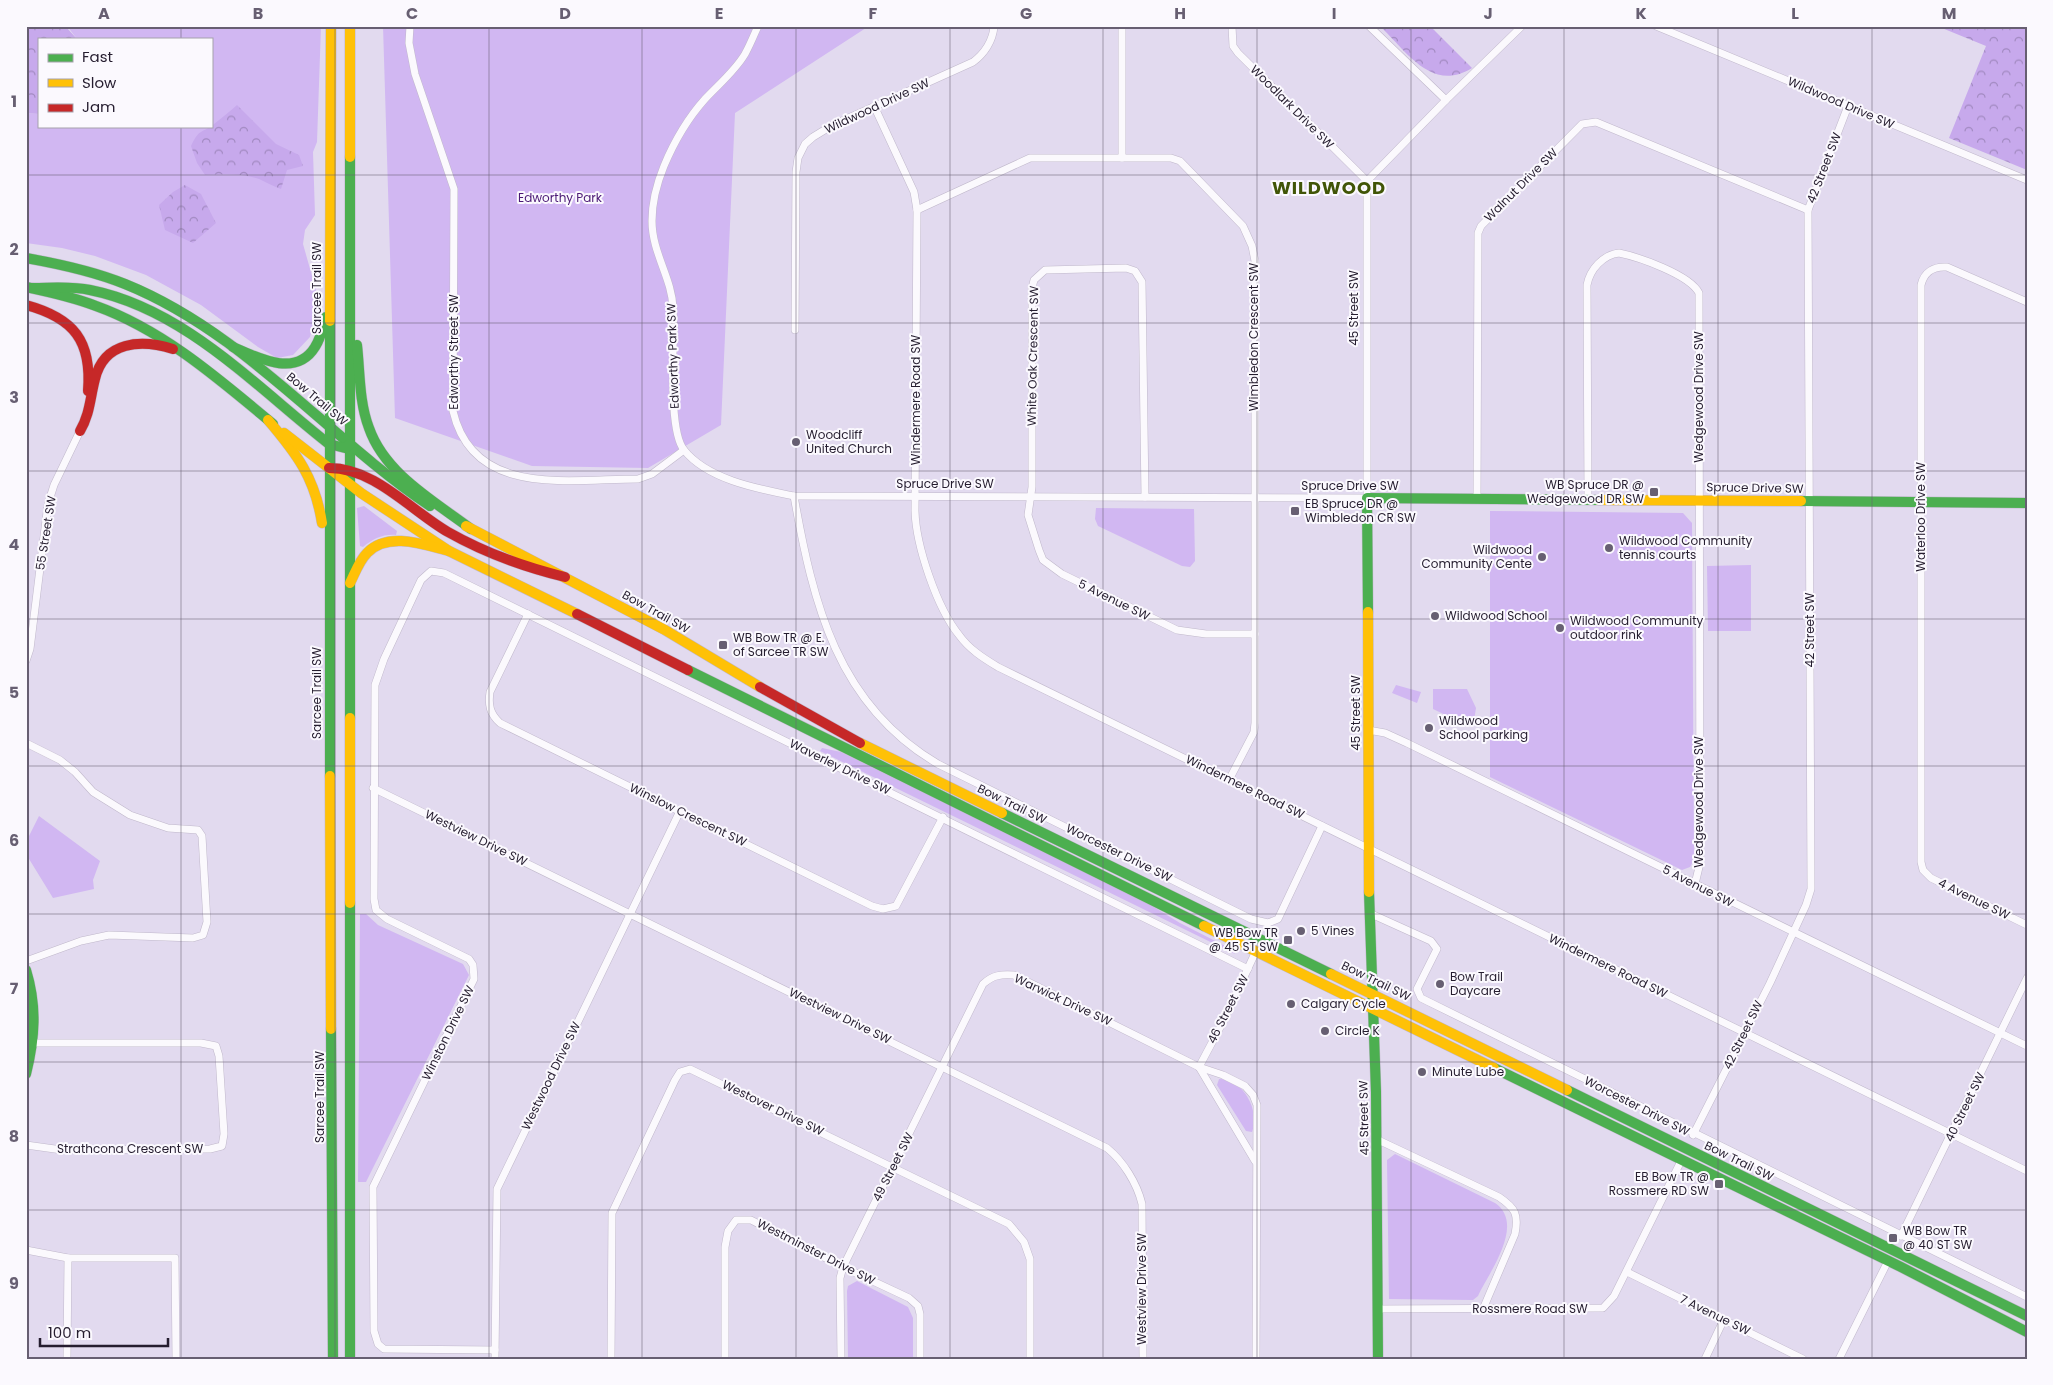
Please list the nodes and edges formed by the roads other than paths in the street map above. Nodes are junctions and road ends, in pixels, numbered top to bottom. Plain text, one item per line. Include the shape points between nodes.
1 (331, 26) edge
2 (350, 26) edge
3 (410, 26) edge
4 (758, 26) edge
5 (994, 26) edge
6 (1122, 26) edge
7 (1232, 26) edge
8 (1369, 26) edge
9 (1522, 26) edge
10 (1656, 26) edge
11 (1446, 100) junction
12 (1848, 106) junction
13 (875, 108) junction
14 (1122, 158) junction
15 (2027, 180) edge
16 (1367, 181) junction
17 (917, 210) junction
18 (1808, 210) junction
19 (26, 258) edge
20 (30, 288) edge
21 (2027, 302) edge
22 (26, 304) edge
23 (329, 308) junction
24 (350, 311) junction
25 (795, 330) dead end
26 (233, 346) junction
27 (189, 355) junction
28 (268, 420) junction
29 (329, 425) junction
30 (80, 431) junction
31 (328, 444) junction
32 (350, 444) junction
33 (684, 450) junction
34 (329, 468) junction
35 (350, 469) junction
36 (350, 484) junction
37 (794, 496) junction
38 (915, 496) junction
39 (1031, 497) junction
40 (1144, 498) junction
41 (1254, 498) junction
42 (1367, 498) junction
43 (1477, 499) junction
44 (1588, 499) junction
45 (1699, 500) junction
46 (1810, 502) junction
47 (1922, 502) junction
48 (2027, 503) edge
49 (472, 529) junction
50 (448, 551) junction
51 (329, 555) junction
52 (431, 570) joint
53 (565, 578) junction
54 (350, 583) junction
55 (528, 614) junction
56 (1255, 634) junction
57 (26, 661) edge
58 (742, 677) junction
59 (730, 691) junction
60 (1368, 730) junction
61 (26, 743) edge
62 (1229, 780) junction
63 (373, 788) junction
64 (680, 811) junction
65 (943, 817) junction
66 (1322, 826) junction
67 (1368, 848) junction
68 (1923, 870) joint
69 (1695, 884) junction
70 (630, 913) junction
71 (1369, 913) junction
72 (2027, 925) edge
73 (1793, 932) junction
74 (1256, 952) junction
75 (26, 962) edge
76 (1248, 969) junction
77 (26, 970) edge
78 (2027, 978) edge
79 (1372, 993) junction
80 (1374, 1010) junction
81 (1744, 1032) junction
82 (2001, 1034) junction
83 (34, 1043) junction
84 (2027, 1046) edge
85 (942, 1066) junction
86 (1199, 1067) junction
87 (26, 1074) edge
88 (1952, 1134) junction
89 (1694, 1135) junction
90 (1376, 1139) junction
91 (26, 1145) edge
92 (1682, 1159) junction
93 (1256, 1161) junction
94 (893, 1168) junction
95 (2027, 1171) edge
96 (1901, 1236) junction
97 (26, 1250) edge
98 (68, 1258) junction
99 (1888, 1260) junction
100 (843, 1267) junction
101 (1627, 1272) junction
102 (2027, 1297) edge
103 (1377, 1309) junction
104 (1482, 1309) junction
105 (2027, 1316) edge
106 (1724, 1320) junction
107 (2027, 1332) edge
108 (495, 1350) junction
109 (68, 1359) edge
110 (176, 1359) edge
111 (333, 1359) edge
112 (350, 1359) edge
113 (495, 1359) edge
114 (610, 1359) edge
115 (725, 1359) edge
116 (841, 1359) edge
117 (920, 1359) edge
118 (1030, 1359) edge
119 (1143, 1359) edge
120 (1256, 1359) edge
121 (1378, 1359) edge
122 (1705, 1359) edge
123 (1803, 1359) edge
124 (1839, 1359) edge

1 - 23 main road, Sarcee Trail SW
2 - 24 main road
3 - 33 street, Edworthy Street SW via 409,43 415,74 454,189 452,411 460,436 487,464 529,480 638,479 652,474
4 - 33 street, Edworthy Park SW via 745,55 705,99 678,137 656,190 653,236 674,306 675,424
5 - 13 street, Wildwood Drive SW via 982,56
6 - 14 street
7 - 16 street, Woodlark Drive SW via 1233,46 1238,53
8 - 11 street
9 - 11 street
10 - 12 street, Wildwood Drive SW
11 - 16 street
12 - 15 street, Wildwood Drive SW
12 - 18 street, 42 Street SW
13 - 17 street, Windermere Road SW via 914,192
13 - 25 street, Wildwood Drive SW via 813,137 798,158
14 - 17 street, Wimbledon Crescent SW via 1030,158
14 - 41 street, Wimbledon Crescent SW via 1180,161 1243,226 1250,240 1255,261
16 - 42 street, 45 Street SW
17 - 38 street, Windermere Road SW
18 - 43 street, Walnut Drive SW via 1603,125 1582,124 1485,221 1478,232
18 - 46 street, 42 Street SW
19 - 26 main road, Bow Trail SW via 78,267 130,284 182,310
20 - 27 main road, Bow Trail SW via 110,310 143,325
20 - 31 main road via 75,288 98,292 156,314 225,359
21 - 47 street, Waterloo Drive SW via 1946,267 1934,268 1924,277 1921,285
22 - 30 main road via 63,318 85,349 88,388
23 - 26 main road via 314,349 300,361 278,364
23 - 29 main road, Sarcee Trail SW
24 - 32 main road
24 - 49 main road via 364,409 371,433 393,466
26 - 29 main road, Bow Trail SW
27 - 28 main road, Bow Trail SW
27 - 30 main road via 150,342 128,343 116,349 97,371 90,412
28 - 34 main road, Bow Trail SW
28 - 51 main road via 309,472 318,494
29 - 31 main road, Sarcee Trail SW
29 - 32 main road, Bow Trail SW
30 - 57 street, 55 Street SW via 48,504
31 - 32 main road via 345,448
31 - 34 main road, Sarcee Trail SW
32 - 35 main road
32 - 49 main road, Bow Trail SW via 426,504
33 - 37 street, Spruce Drive SW via 706,468 730,481
34 - 35 main road
34 - 36 main road, Bow Trail SW
34 - 51 main road, Sarcee Trail SW
35 - 36 main road
35 - 53 main road via 361,473 460,539 518,566
36 - 50 main road, Bow Trail SW
36 - 54 main road
37 - 38 street, Spruce Drive SW
37 - 66 street, Worcester Drive SW via 812,586 838,655 852,683 877,715 914,750 1251,919 1268,923 1278,919
38 - 39 street, Spruce Drive SW
38 - 62 street, Windermere Road SW via 915,524 925,563 947,618 974,651 998,667
39 - 40 street, Spruce Drive SW
39 - 40 street, White Oak Crescent SW via 1034,280 1050,269 1126,268 1138,275 1144,288
39 - 56 street, 5 Avenue SW via 1028,515 1043,560 1062,574 1176,630
40 - 41 street, Spruce Drive SW
41 - 42 street, Spruce Drive SW
41 - 56 street, Wimbledon Crescent SW
42 - 43 main road, Spruce Drive SW
42 - 60 main road, 45 Street SW
43 - 44 main road, Spruce Drive SW
44 - 45 main road, Spruce Drive SW
44 - 45 street, Wedgewood Drive SW via 1587,285 1601,262 1609,255 1619,253 1685,279 1696,286 1699,294
45 - 46 main road, Spruce Drive SW
45 - 69 street, Wedgewood Drive SW via 1700,863
46 - 47 main road, Spruce Drive SW
46 - 73 street, 42 Street SW via 1811,883 1808,900
47 - 48 main road, Spruce Drive SW
47 - 68 street, Waterloo Drive SW
49 - 53 main road, Bow Trail SW
50 - 54 main road via 412,543 384,543 370,550
50 - 59 main road, Bow Trail SW
51 - 111 main road, Sarcee Trail SW
52 - 55 street, Waverley Drive SW via 444,573
52 - 63 street, Winston Drive SW via 421,580 375,685
53 - 58 main road, Bow Trail SW via 665,630
54 - 112 main road
55 - 64 street, Winslow Crescent SW via 490,692 488,702 492,716 500,723
55 - 65 street, Waverley Drive SW
56 - 62 street, Wimbledon Crescent SW via 1256,723
58 - 59 main road via 741,687
58 - 79 main road, Bow Trail SW via 874,750
59 - 74 main road, Bow Trail SW
60 - 67 main road, 45 Street SW
60 - 69 street, 5 Avenue SW via 1385,733 1407,743
61 - 75 street via 60,760 93,792 130,816 168,828 198,830 202,836 207,922 203,935 193,938 109,935 82,941
62 - 66 street, Windermere Road SW
63 - 70 street, Westview Drive SW
63 - 108 street, Winston Drive SW via 376,910 387,919 469,959 474,972 474,979 373,1187 374,1330 379,1345 384,1349
64 - 65 street, Winslow Crescent SW via 883,909 896,906 900,900
64 - 70 street, Westwood Drive SW
65 - 76 street, Waverley Drive SW
66 - 67 street, Windermere Road SW
67 - 71 main road, 45 Street SW
67 - 81 street, Windermere Road SW
68 - 72 street, 4 Avenue SW via 1931,878
69 - 73 street, 5 Avenue SW
70 - 85 street, Westview Drive SW
70 - 108 street, Westwood Drive SW via 497,1189
71 - 79 main road, 45 Street SW
71 - 89 street, Worcester Drive SW via 1432,941 1437,949 1417,990 1422,998
73 - 81 street, 42 Street SW
73 - 82 street, 5 Avenue SW
74 - 76 street, 46 Street SW
74 - 80 main road, Bow Trail SW
76 - 86 street, 46 Street SW
77 - 83 main road via 34,999
78 - 82 street, 40 Street SW
79 - 80 main road, 45 Street SW
79 - 105 main road, Bow Trail SW
80 - 90 main road, 45 Street SW
80 - 92 main road, Bow Trail SW
81 - 88 street, Windermere Road SW
81 - 89 street, 42 Street SW
82 - 84 street, 5 Avenue SW
82 - 88 street, 40 Street SW
83 - 87 main road
83 - 91 street, Strathcona Crescent SW via 201,1043 216,1046 224,1134 222,1146 210,1149 62,1150
85 - 86 street, Warwick Drive SW via 983,984 991,977 1003,974 1014,975
85 - 94 street, 49 Street SW
85 - 119 street, Westview Drive SW via 1095,1140 1120,1160 1138,1190 1142,1204
86 - 93 street
86 - 93 street, Warwick Drive SW via 1245,1086 1253,1095 1258,1110
88 - 95 street, Windermere Road SW
88 - 96 street, 40 Street SW
89 - 96 street, Worcester Drive SW
90 - 103 main road, 45 Street SW
90 - 104 street via 1512,1206 1518,1221 1515,1234
92 - 99 main road, Bow Trail SW
92 - 101 street, Rossmere Road SW
93 - 120 street, Warwick Drive SW
94 - 100 street, 49 Street SW
94 - 114 street, Westover Drive SW via 703,1074 690,1069 680,1072 612,1213
94 - 118 street, Westover Drive SW via 1009,1224 1021,1237 1030,1258
96 - 102 street, Worcester Drive SW
97 - 98 street
98 - 109 street
98 - 110 street via 175,1258
99 - 107 main road, Bow Trail SW
99 - 124 street
100 - 115 street, Westminster Drive SW via 751,1220 736,1220 728,1231 725,1247
100 - 116 street via 840,1278
100 - 117 street, Westminster Drive SW via 909,1298 918,1306
101 - 104 street, Rossmere Road SW via 1612,1300 1599,1309
101 - 106 street, 7 Avenue SW
103 - 104 street, Rossmere Road SW
103 - 121 main road, 45 Street SW
106 - 122 street
106 - 123 street, 7 Avenue SW
108 - 113 street, Westwood Drive SW

